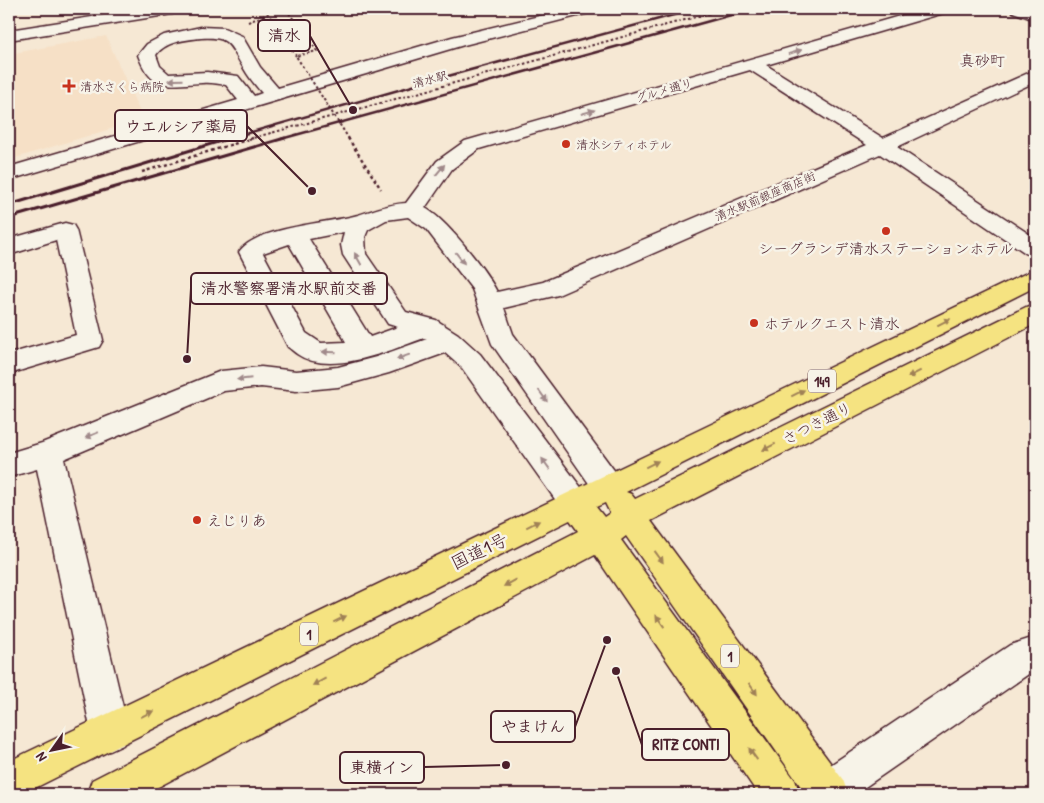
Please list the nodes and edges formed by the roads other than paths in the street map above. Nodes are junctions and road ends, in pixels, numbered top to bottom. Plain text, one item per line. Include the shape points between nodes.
1 (102, 9) edge
2 (172, 9) edge
3 (587, 9) edge
4 (941, 9) edge
5 (1020, 9) edge
6 (547, 13) edge
7 (1035, 15) edge
8 (9, 24) edge
9 (9, 35) edge
10 (247, 56) junction
11 (754, 65) junction
12 (1035, 75) edge
13 (204, 77) junction
14 (274, 95) junction
15 (249, 102) junction
16 (882, 146) junction
17 (9, 174) edge
18 (412, 211) junction
19 (363, 221) junction
20 (295, 234) junction
21 (9, 247) edge
22 (1035, 249) edge
23 (1035, 277) edge
24 (490, 302) junction
25 (1035, 313) edge
26 (438, 334) junction
27 (363, 348) junction
28 (9, 364) edge
29 (48, 453) junction
30 (9, 465) edge
31 (608, 486) junction
32 (575, 504) junction
33 (630, 518) junction
34 (600, 536) junction
35 (1035, 654) edge
36 (110, 732) junction
37 (9, 781) edge
38 (115, 792) edge
39 (826, 793) edge
40 (781, 794) edge

1 - 8 street
2 - 9 street
3 - 6 street
11 -> 4 street, グルメ通り
5 - 7 street
6 - 14 street
10 - 13 street
13 -> 10 street via 176,81 158,77 147,55 150,48 186,35 221,33 236,40
10 - 14 street via 250,66
11 - 16 street
18 -> 11 street, グルメ通り via 439,169 472,145
12 - 16 street, 清水駅前銀座商店街
13 - 15 street via 232,80
14 - 15 street
15 - 17 street
16 - 22 street
16 - 24 street, 清水駅前銀座商店街 via 549,289
18 - 19 street via 385,213
18 -> 24 street via 434,224 482,286
19 - 20 street
26 -> 19 street via 397,318 355,255 353,236
20 - 27 street
27 -> 20 street via 330,353 310,350 298,340 252,252 255,248
21 - 28 street via 65,230 90,340
31 -> 23 highway, 149
24 -> 31 street via 500,337
25 -> 33 highway, さつき通り / 149
26 - 27 street
26 -> 29 street via 380,366 338,377 296,381 261,377 221,381
32 -> 26 street via 471,361
29 - 30 street
29 - 36 street
31 - 32 highway, 国道1号 / 1
31 - 33 highway, 1
32 - 34 highway
36 -> 32 highway, 国道1号 / 1
33 - 34 highway, さつき通り / 149
33 -> 39 highway, 1
34 -> 38 highway
40 -> 34 highway
35 - 39 street via 1022,658
36 - 37 highway, 国道1号 / 1

